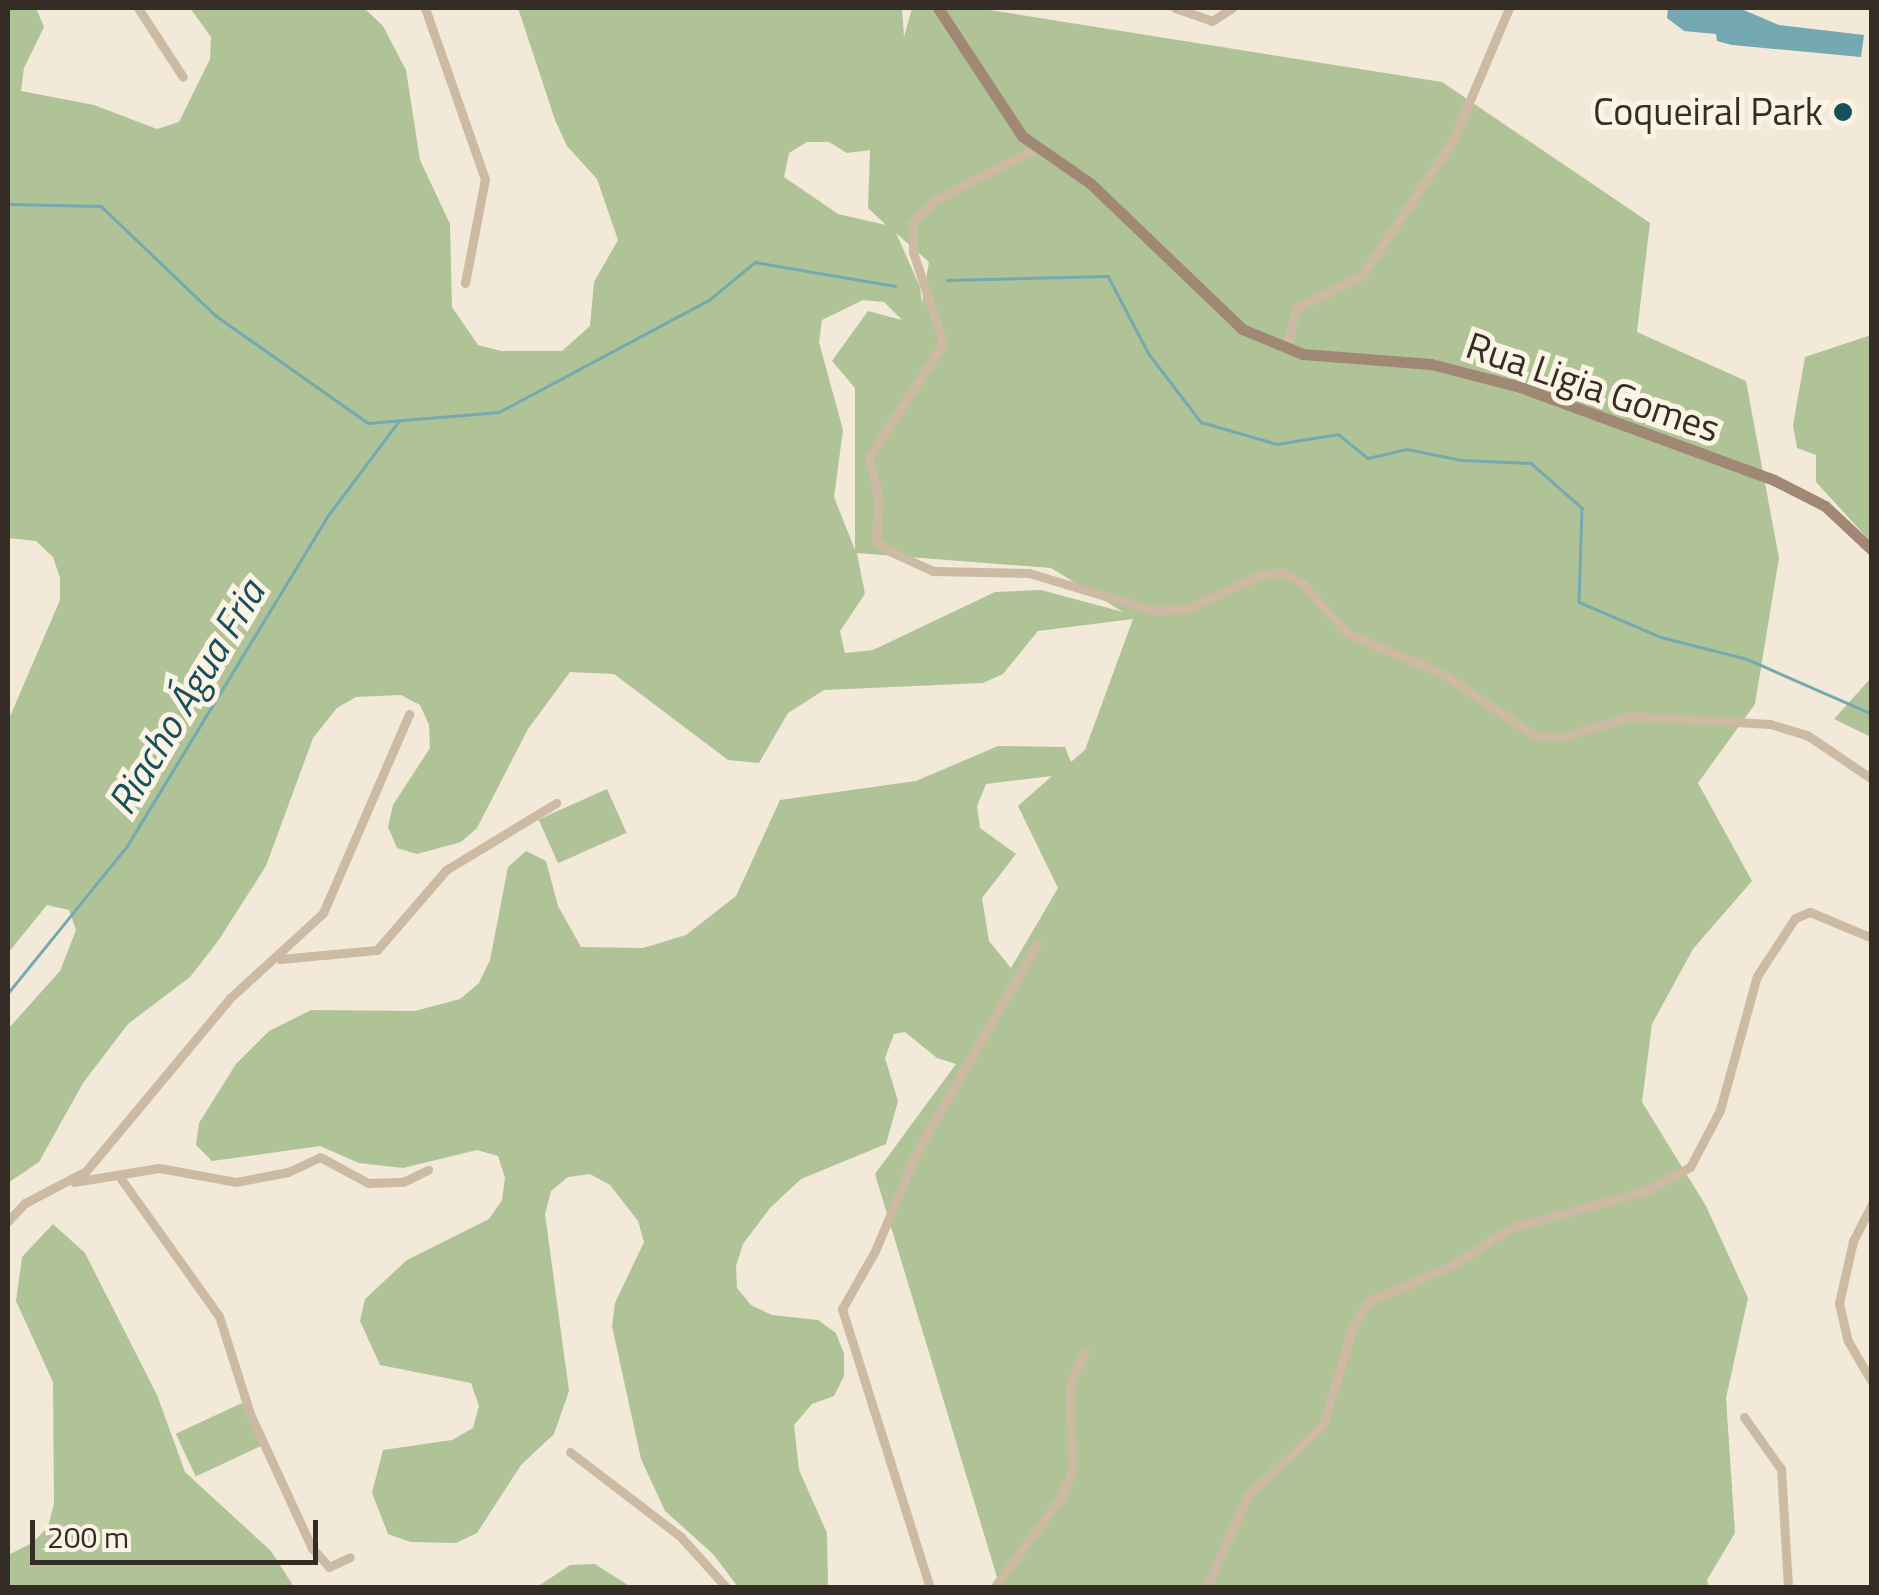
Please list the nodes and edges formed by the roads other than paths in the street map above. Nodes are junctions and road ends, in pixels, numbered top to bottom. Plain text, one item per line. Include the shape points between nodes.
1 (138, 8) edge
2 (424, 8) edge
3 (1175, 8) edge
4 (1232, 8) edge
5 (1509, 8) edge
6 (942, 9) edge
7 (183, 77) dead end
8 (1038, 148) junction
9 (465, 283) dead end
10 (1286, 348) junction
11 (1872, 550) edge
12 (409, 714) dead end
13 (1872, 779) edge
14 (556, 804) dead end
15 (1872, 938) edge
16 (1037, 942) dead end
17 (280, 959) junction
18 (428, 1170) dead end
19 (119, 1176) junction
20 (71, 1182) junction
21 (1872, 1204) edge
22 (8, 1220) edge
23 (1084, 1350) dead end
24 (1872, 1382) edge
25 (1744, 1417) dead end
26 (570, 1452) dead end
27 (350, 1557) dead end
28 (728, 1588) edge
29 (930, 1588) edge
30 (994, 1588) edge
31 (1206, 1588) edge
32 (1788, 1588) edge

1 - 7 street
2 - 9 street via 484,170
3 - 4 street via 1212,21
5 - 10 street via 1454,140 1362,275 1296,308
6 - 8 street, Rua Ligia Gomes via 1002,109
8 - 10 street, Rua Ligia Gomes via 1090,184 1223,315
8 - 13 street via 935,200 912,223 913,252 944,334 869,457 879,500 876,538 885,550 934,571 1029,573 1155,611 1186,609 1257,576 1283,572 1347,632 1443,674 1534,736 1562,737 1631,716 1770,724 1807,735
10 - 11 street, Rua Ligia Gomes via 1329,358 1431,364 1520,387 1774,480 1825,506
12 - 17 street via 336,890
14 - 17 street via 446,870 376,950
15 - 31 street via 1810,912 1796,918 1757,976 1720,1110 1690,1168 1606,1204 1512,1228 1450,1266 1369,1301 1352,1328 1323,1425 1248,1495
16 - 29 street via 916,1153 842,1309
17 - 20 street via 230,998
18 - 19 street via 404,1182 368,1183 320,1156 288,1172 236,1182 169,1169
19 - 20 street
19 - 27 street via 219,1316 250,1414 312,1548 328,1567
20 - 22 street via 25,1203
21 - 24 street via 1853,1241 1839,1303 1848,1341
23 - 30 street via 1070,1384 1074,1443 1068,1482
25 - 32 street via 1781,1469
26 - 28 street via 680,1536

